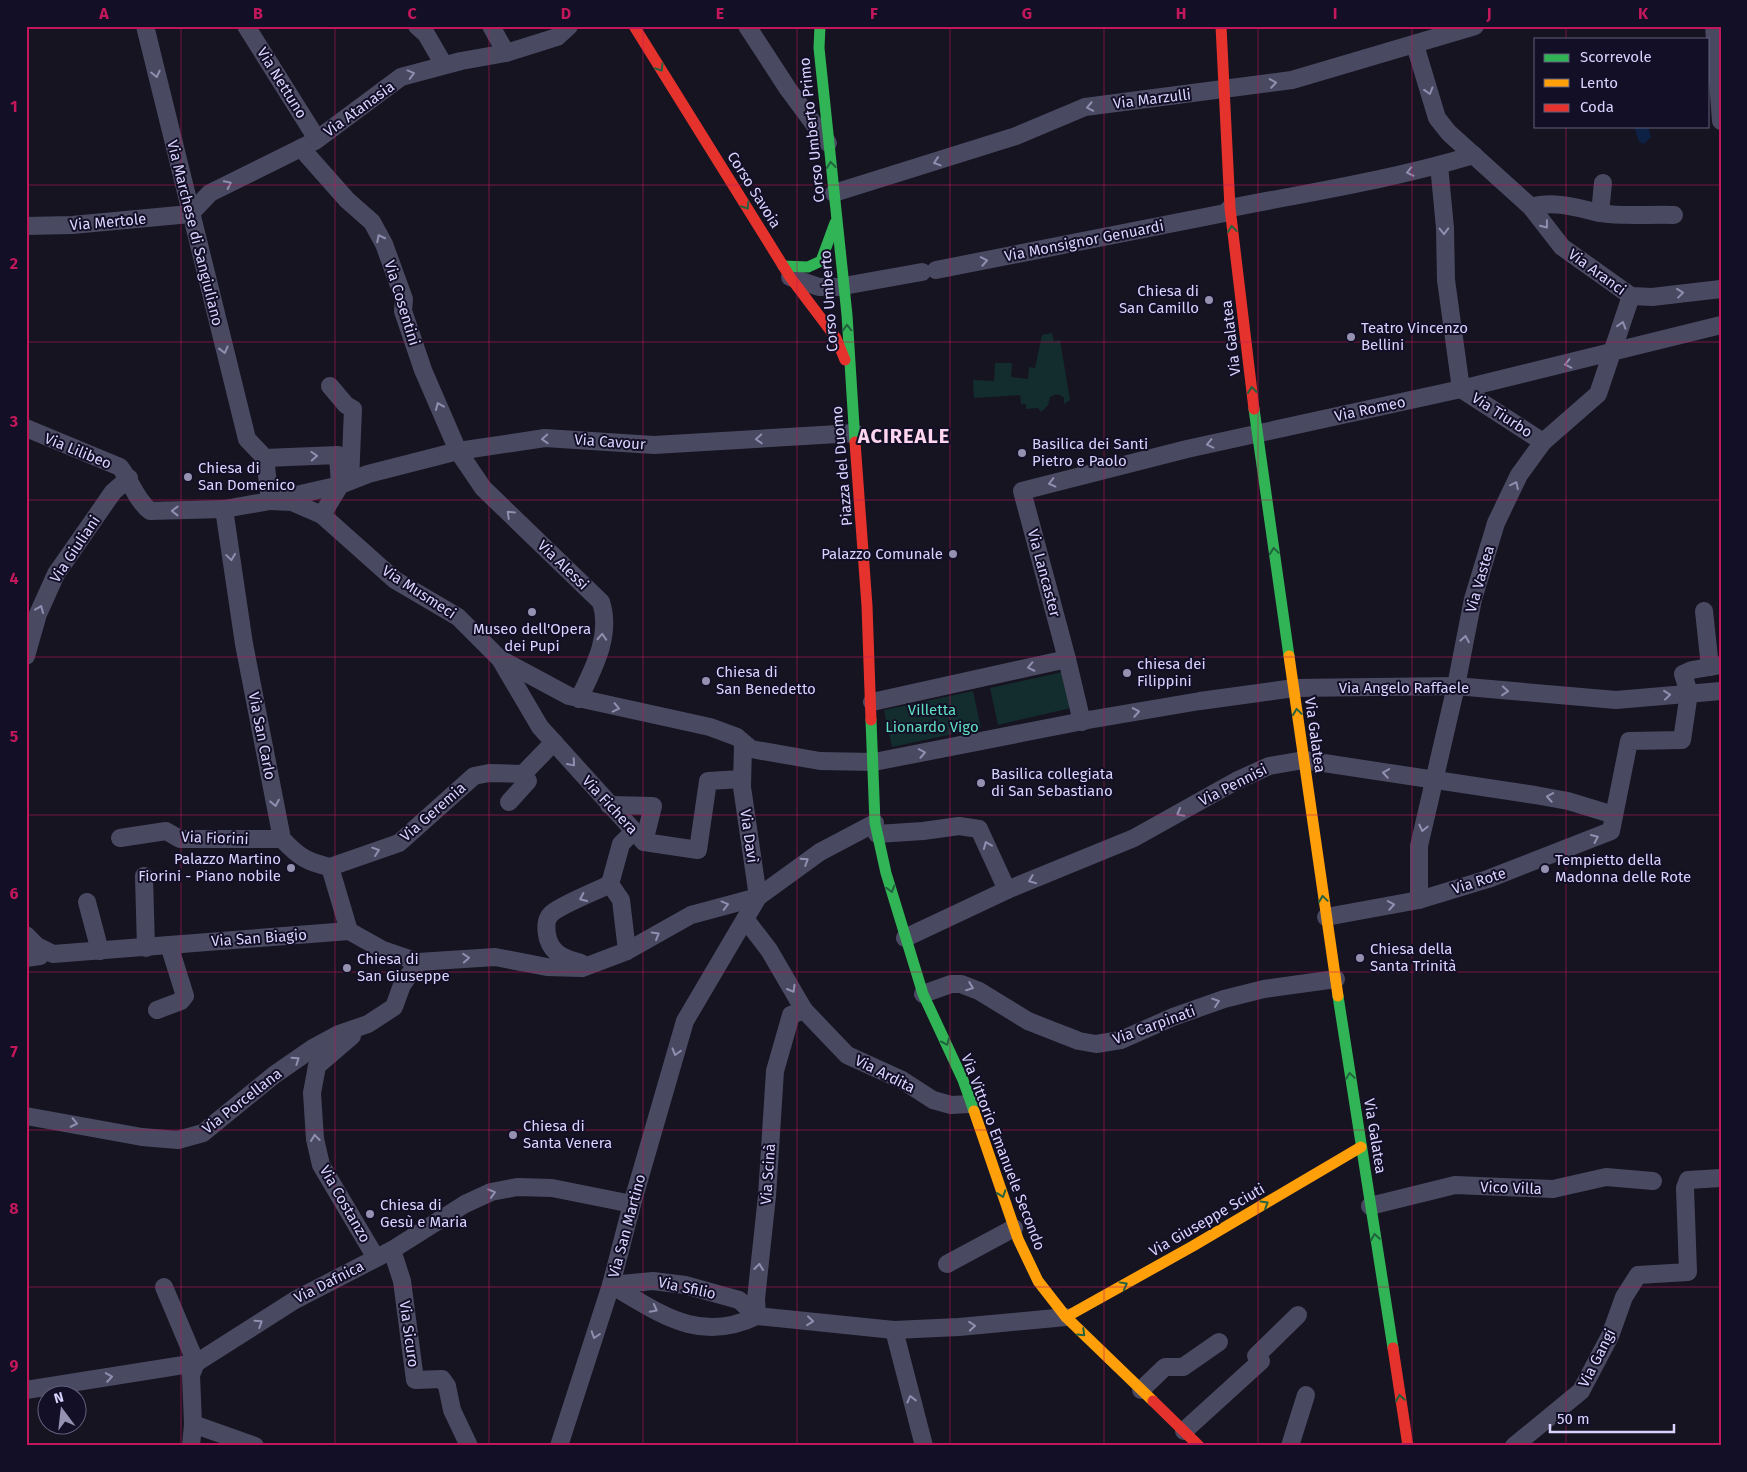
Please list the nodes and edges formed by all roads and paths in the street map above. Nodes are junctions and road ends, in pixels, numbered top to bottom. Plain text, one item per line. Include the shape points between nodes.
1 (145, 26) edge
2 (246, 26) edge
3 (417, 26) edge
4 (491, 26) edge
5 (570, 26) edge
6 (634, 26) edge
7 (748, 26) edge
8 (820, 26) edge
9 (1221, 26) edge
10 (1475, 26) edge
11 (1714, 26) edge
12 (1415, 44) junction
13 (506, 53) junction
14 (444, 65) junction
15 (1225, 90) junction
16 (1721, 121) edge
17 (317, 139) junction
18 (829, 145) junction
19 (301, 148) junction
20 (1474, 155) junction
21 (1439, 165) junction
22 (1603, 183) dead end
23 (834, 193) junction
24 (1531, 207) junction
25 (1230, 208) junction
26 (1600, 213) junction
27 (190, 214) junction
28 (1674, 215) dead end
29 (836, 217) junction
30 (26, 226) edge
31 (839, 231) joint
32 (786, 272) junction
33 (844, 286) junction
34 (1717, 289) edge
35 (1631, 296) junction
36 (1719, 326) edge
37 (1613, 353) junction
38 (849, 369) junction
39 (330, 386) dead end
40 (1462, 389) junction
41 (27, 432) edge
42 (1257, 433) junction
43 (855, 434) junction
44 (1543, 442) junction
45 (458, 451) junction
46 (265, 458) junction
47 (129, 478) junction
48 (345, 483) junction
49 (1022, 491) joint
50 (270, 501) junction
51 (224, 509) junction
52 (322, 515) junction
53 (1704, 611) dead end
54 (26, 656) edge
55 (1066, 656) junction
56 (500, 659) junction
57 (1715, 666) edge
58 (1456, 686) junction
59 (1294, 688) junction
60 (1721, 691) edge
61 (1689, 693) junction
62 (574, 697) junction
63 (871, 697) junction
64 (1085, 721) junction
65 (554, 742) junction
66 (747, 746) junction
67 (1304, 760) junction
68 (874, 762) junction
69 (523, 774) junction
70 (1434, 781) junction
71 (742, 783) junction
72 (509, 802) dead end
73 (609, 805) junction
74 (1614, 815) junction
75 (877, 833) junction
76 (639, 836) junction
77 (120, 838) dead end
78 (282, 839) junction
79 (330, 867) junction
80 (144, 876) dead end
81 (610, 884) junction
82 (1007, 890) junction
83 (760, 891) junction
84 (1419, 900) junction
85 (87, 902) dead end
86 (1326, 917) junction
87 (746, 920) junction
88 (349, 931) junction
89 (26, 935) edge
90 (905, 938) junction
91 (168, 945) junction
92 (146, 948) junction
93 (100, 951) junction
94 (628, 951) junction
95 (36, 955) edge
96 (418, 962) junction
97 (588, 966) junction
98 (1336, 979) junction
99 (924, 994) junction
100 (157, 1010) dead end
101 (804, 1010) junction
102 (368, 1024) junction
103 (970, 1104) junction
104 (26, 1116) edge
105 (1361, 1147) junction
106 (1721, 1178) edge
107 (1653, 1181) dead end
108 (632, 1204) junction
109 (1370, 1206) junction
110 (1014, 1228) junction
111 (392, 1250) junction
112 (376, 1258) junction
113 (947, 1264) dead end
114 (611, 1285) junction
115 (164, 1287) dead end
116 (1298, 1315) dead end
117 (757, 1316) junction
118 (1066, 1317) junction
119 (894, 1330) junction
120 (1219, 1342) dead end
121 (196, 1363) junction
122 (26, 1390) edge
123 (1141, 1390) junction
124 (1306, 1395) dead end
125 (192, 1424) junction
126 (1184, 1431) junction
127 (251, 1445) edge
128 (191, 1446) edge
129 (469, 1446) edge
130 (559, 1446) edge
131 (924, 1446) edge
132 (1199, 1446) edge
133 (1290, 1446) edge
134 (1408, 1446) edge
135 (1514, 1446) edge

1 -> 27 street, Via Marchese di Sangiuliano
2 - 17 street, Via Nettuno
3 - 14 street via 426,34
4 - 13 street
5 - 13 street, Via Atanasia via 557,37
6 -> 32 street, Corso Savoia
7 - 18 street
8 - 18 street, Corso Umberto Primo via 819,48
9 - 15 street, Via Galatea
10 - 12 street, Via Marzulli
11 - 16 street
15 -> 12 street, Via Marzulli via 1292,80
12 -> 20 street, Via Aranci via 1438,118
13 - 14 street, Via Atanasia
17 -> 14 street, Via Atanasia via 402,77
15 -> 23 street, Via Marzulli via 1086,107 1016,136
15 - 25 street, Via Galatea
17 - 19 street, Via Atanasia
23 -> 18 street, Corso Umberto Primo
27 -> 19 street, Via Atanasia via 210,193
45 -> 19 street, Via Cosentini via 423,370 403,311 404,299 384,244 372,222 347,200
20 - 21 street, Via Monsignor Genuardi
20 - 24 street, Via Aranci
21 -> 25 street, Via Monsignor Genuardi
21 -> 40 street via 1446,280
22 - 26 street
23 - 29 street, Corso Umberto Primo
24 - 26 street via 1541,204 1586,208
24 -> 35 street, Via Aranci via 1562,247
33 -> 25 street, Via Monsignor Genuardi via 1225,213
42 -> 25 street, Via Galatea
26 - 28 street
27 - 30 street, Via Mertole
27 -> 46 street, Via Marchese di Sangiuliano via 247,439
29 - 31 street, Corso Umberto Primo
29 - 32 street via 821,261
31 - 33 street, Corso Umberto
32 - 33 street, Via Monsignor Genuardi via 819,287
32 - 38 street, Corso Savoia via 836,338
38 -> 33 street, Corso Umberto
35 -> 34 street, Via Aranci via 1652,297
37 -> 35 street, Via Vastea
36 - 37 street, Via Romeo
37 -> 40 street, Via Romeo
37 - 44 street, Via Vastea via 1598,394
38 - 43 street, Piazza del Duomo
39 - 48 street via 353,409
40 - 42 street, Via Romeo
40 - 44 street, Via Tiurbo
41 - 47 street, Via Lilibeo via 120,468
42 -> 49 street, Via Romeo
59 -> 42 street, Via Galatea
43 -> 45 street, Via Cavour via 654,445 545,438
43 - 63 street, Piazza del Duomo
58 -> 44 street, Via Vastea via 1472,599 1496,523 1519,475
45 - 48 street, Via Cavour
62 -> 45 street, Via Alessi via 601,650 604,610 601,602 483,488
46 -> 48 street via 338,455
46 - 50 street
51 -> 47 street, Via Lilibeo via 150,511
54 -> 47 street, Via Giuliani via 38,614 56,574 114,492
48 - 50 street, Via Cavour
48 - 52 street
49 - 55 street, Via Lancaster
50 - 51 street
50 - 52 street via 292,502
51 -> 78 street, Via San Carlo via 244,644
52 - 56 street, Via Musmeci via 395,580 458,617
53 - 57 street
55 -> 63 street
55 - 64 street, Via Lancaster
56 - 62 street
56 - 65 street, Via Fichera via 540,727
57 - 61 street via 1684,674
58 - 59 street, Via Angelo Raffaele
58 -> 61 street, Via Angelo Raffaele via 1616,700
58 - 70 street, Via Vastea
64 -> 59 street, Via Angelo Raffaele
67 -> 59 street, Via Galatea
60 - 61 street, Via Angelo Raffaele
61 - 74 street via 1682,740 1629,742
62 -> 66 street via 710,727 737,737
63 - 68 street, Via Vittorio Emanuele Secondo
68 -> 64 street, Via Angelo Raffaele
65 - 69 street
65 -> 73 street, Via Fichera
66 - 68 street, Via Angelo Raffaele via 820,761
66 - 71 street, Via Davì
70 -> 67 street, Via Pennisi
67 -> 82 street, Via Pennisi via 1269,766 1134,838
86 -> 67 street, Via Galatea
68 - 75 street, Via Vittorio Emanuele Secondo
69 - 72 street via 528,781
79 -> 69 street, Via Geremia via 399,843 474,776
74 -> 70 street, Via Pennisi via 1568,800
70 -> 84 street, Via Vastea via 1419,846
71 - 76 street, Via Fichera via 708,781 698,850
71 - 83 street, Via Davì
73 - 76 street, Via Fichera
73 - 76 street via 653,806
84 -> 74 street, Via Rote via 1573,848 1611,831
82 -> 75 street via 978,829 959,826
83 -> 75 street via 847,836
75 -> 90 street, Via Vittorio Emanuele Secondo
76 - 81 street via 621,844
77 - 78 street, Via Fiorini via 166,831 180,839
78 - 79 street via 310,863
79 - 88 street
80 - 92 street
81 - 94 street via 621,900
81 -> 97 street via 557,910 547,920 548,938 556,954
82 - 90 street, Via Pennisi
83 - 87 street, Via San Martino
94 -> 83 street via 691,915
86 -> 84 street, Via Rote
85 - 93 street
86 - 98 street, Via Galatea
87 -> 101 street, Via Ardita via 769,950
87 -> 108 street, Via San Martino via 685,1021
88 - 91 street, Via San Biagio
88 - 96 street via 383,950
89 - 95 street, Via San Biagio via 37,946
90 - 99 street, Via Vittorio Emanuele Secondo
91 - 92 street, Via San Biagio
91 - 100 street via 185,996 181,1001
92 - 93 street, Via San Biagio
93 - 95 street, Via San Biagio
94 - 97 street
96 -> 97 street via 495,956 547,967
96 - 102 street, Via Porcellana via 402,985 394,1006
99 -> 98 street, Via Carpinati via 951,984 961,984 979,991 1028,1021 1079,1041 1096,1044 1121,1040 1173,1017 1224,1000
105 -> 98 street, Via Galatea
99 -> 103 street, Via Vittorio Emanuele Secondo via 963,1080
101 - 103 street, Via Ardita via 847,1055 902,1080 933,1100 951,1105
117 -> 101 street, Via Scinà via 775,1071 791,1016
104 -> 102 street, Via Porcellana via 142,1137 188,1139 203,1133 313,1048
112 -> 102 street, Via Costanzo via 321,1165 314,1139 312,1112 317,1066
103 -> 110 street, Via Vittorio Emanuele Secondo
105 - 109 street, Via Galatea
118 -> 105 street, Via Giuseppe Sciuti
106 - 135 street, Via Gangi via 1688,1180 1685,1188 1688,1272 1638,1275 1624,1297 1610,1336 1581,1391
107 - 109 street, Vico Villa via 1606,1177 1552,1189 1455,1185
111 -> 108 street, Via Dafnica via 465,1204 491,1192 517,1187 552,1188
108 - 114 street, Via San Martino
134 -> 109 street, Via Galatea
110 - 113 street
110 - 118 street, Via Vittorio Emanuele Secondo via 1038,1281
111 - 112 street, Via Dafnica
111 - 129 street, Via Sicuro via 402,1281 415,1380 442,1379
121 -> 112 street, Via Dafnica via 295,1300
114 - 117 street, Via Sfilio via 653,1281 684,1285 739,1300
114 -> 117 street via 676,1320 699,1327 738,1325
114 -> 130 street, Via San Martino
115 - 121 street
116 - 126 street via 1256,1356 1261,1361
117 -> 119 street
119 -> 118 street
118 -> 123 street, Via Vittorio Emanuele Secondo
131 -> 119 street
120 - 123 street via 1183,1367 1165,1367
122 -> 121 street, Via Dafnica
121 - 125 street via 191,1376
123 - 126 street, Via Vittorio Emanuele Secondo
124 - 133 street
125 - 127 street
125 - 128 street
126 - 132 street, Via Vittorio Emanuele Secondo

